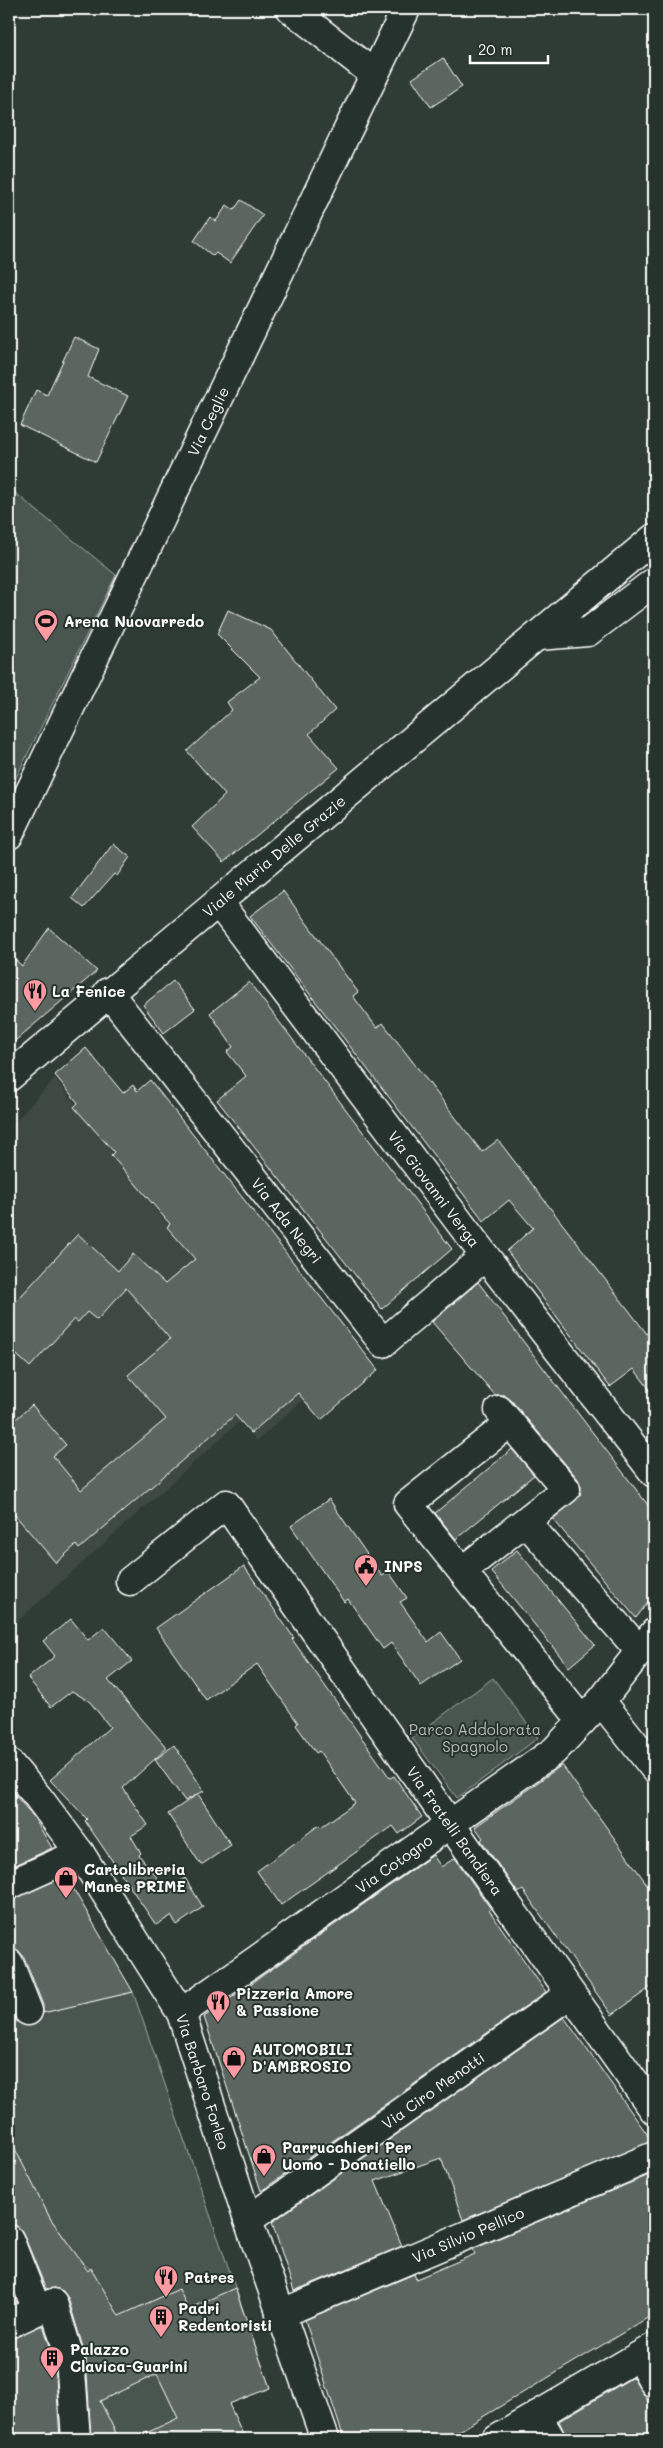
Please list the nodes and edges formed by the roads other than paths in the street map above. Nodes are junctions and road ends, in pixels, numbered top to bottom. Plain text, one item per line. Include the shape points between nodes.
1 (291, 9) edge
2 (406, 9) edge
3 (374, 74) junction
4 (654, 538) edge
5 (654, 582) edge
6 (538, 636) junction
7 (9, 835) edge
8 (218, 902) junction
9 (108, 992) junction
10 (9, 1077) edge
11 (485, 1256) junction
12 (654, 1473) edge
13 (526, 1522) junction
14 (462, 1571) junction
15 (130, 1581) dead end
16 (647, 1642) edge
17 (601, 1701) junction
18 (582, 1721) junction
19 (9, 1763) edge
20 (654, 1768) edge
21 (450, 1824) junction
22 (80, 1854) junction
23 (9, 1885) edge
24 (9, 1963) edge
25 (570, 1994) junction
26 (28, 2011) dead end
27 (181, 2013) junction
28 (654, 2110) edge
29 (654, 2156) edge
30 (248, 2220) junction
31 (9, 2239) edge
32 (45, 2306) junction
33 (280, 2314) junction
34 (9, 2324) edge
35 (647, 2351) edge
36 (654, 2383) edge
37 (537, 2416) junction
38 (76, 2439) edge
39 (325, 2439) edge
40 (497, 2439) edge
41 (551, 2439) edge

1 - 3 street
2 - 3 street, Via Ceglie
3 - 7 street, Via Ceglie
4 - 6 street, Viale Maria Delle Grazie
5 - 6 street via 588,632
6 - 8 street, Viale Maria Delle Grazie
8 - 9 street, Viale Maria Delle Grazie
8 - 11 street, Via Giovanni Verga
9 - 10 street, Viale Maria Delle Grazie
9 - 11 street, Via Ada Negri via 383,1343
11 - 12 street, Via Giovanni Verga
13 - 14 street
13 - 14 street via 566,1489 504,1416 408,1504
13 - 16 street
14 - 18 street
15 - 21 street, Via Fratelli Bandiera via 226,1504
16 - 17 street, Via Cotogno
17 - 18 street, Via Cotogno
17 - 20 street
18 - 21 street, Via Cotogno via 554,1751
19 - 22 street, Via Barbaro Forleo
21 - 25 street, Via Fratelli Bandiera
21 - 27 street, Via Cotogno
22 - 23 street
22 - 27 street, Via Barbaro Forleo
24 - 26 street
25 - 28 street, Via Fratelli Bandiera
25 - 30 street, Via Ciro Menotti
27 - 30 street, Via Barbaro Forleo
29 - 33 street, Via Silvio Pellico
30 - 33 street, Via Barbaro Forleo
31 - 32 street
32 - 34 street
32 - 38 street via 70,2358
33 - 39 street, Via Barbaro Forleo
35 - 36 street
35 - 37 street
37 - 40 street
37 - 41 street

